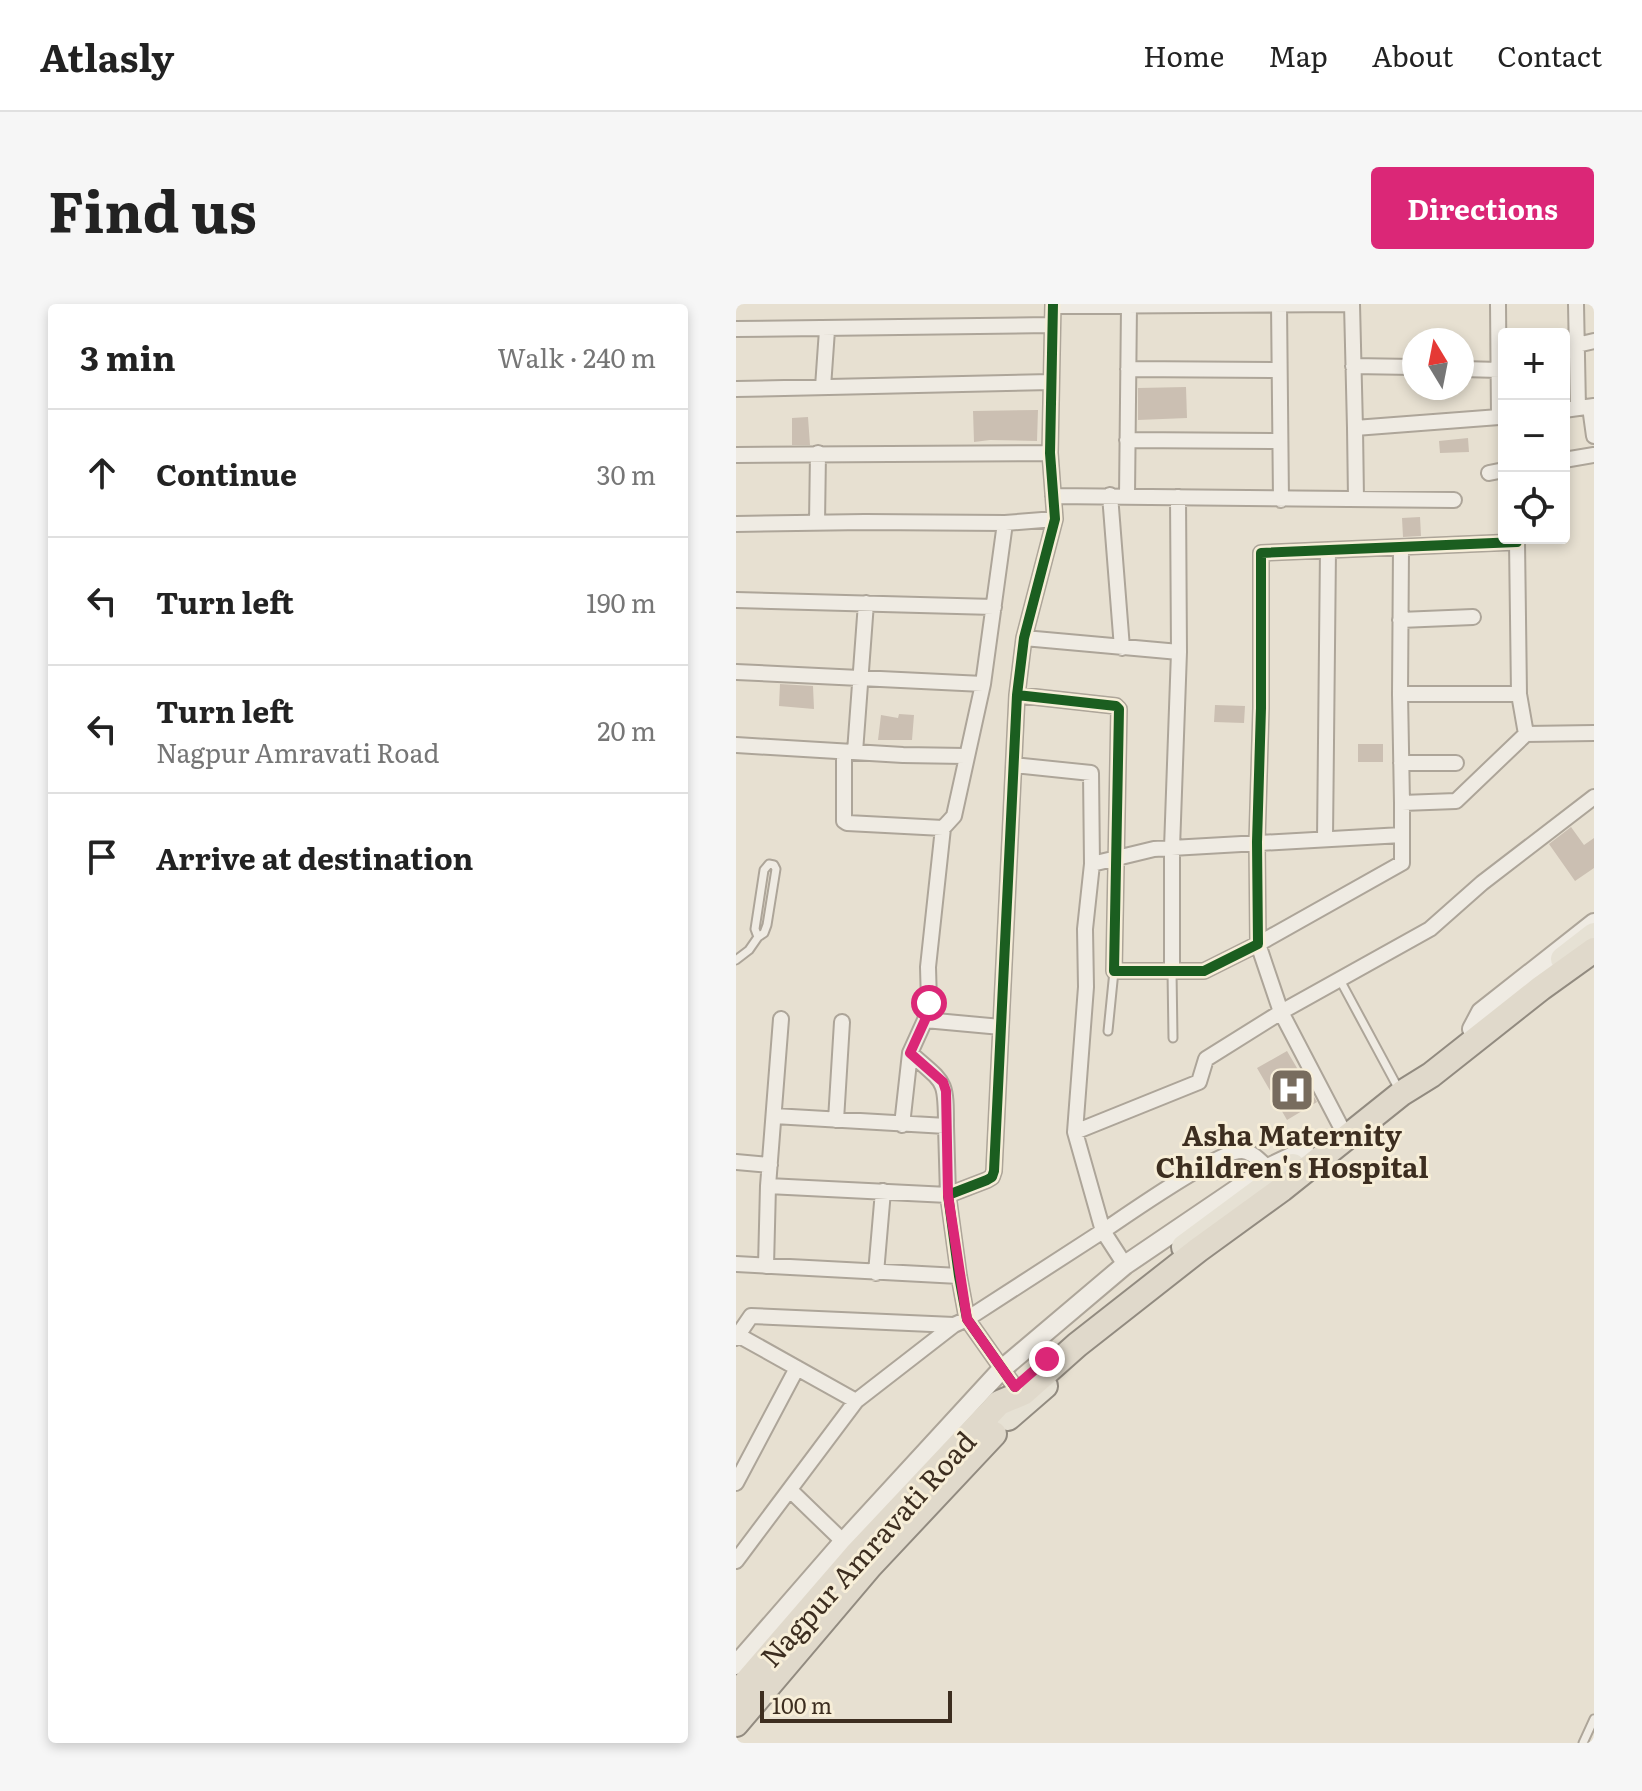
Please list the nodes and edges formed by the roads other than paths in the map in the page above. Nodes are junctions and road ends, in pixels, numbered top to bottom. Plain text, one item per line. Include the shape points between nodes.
1 (1225, 304) edge
2 (1279, 304) edge
3 (1351, 304) edge
4 (1498, 304) edge
5 (1576, 304) edge
6 (1053, 305) edge
7 (1129, 305) edge
8 (1051, 325) junction
9 (1498, 328) edge
10 (736, 329) edge
11 (827, 330) junction
12 (1594, 341) edge
13 (1577, 345) junction
14 (1353, 366) junction
15 (1402, 367) edge
16 (1128, 369) junction
17 (1474, 369) edge
18 (1279, 370) junction
19 (1498, 370) edge
20 (1051, 382) junction
21 (823, 387) junction
22 (736, 389) edge
23 (1582, 408) edge
24 (1498, 417) edge
25 (1355, 428) junction
26 (1594, 436) edge
27 (1127, 440) junction
28 (1280, 441) junction
29 (818, 453) junction
30 (1050, 453) junction
31 (736, 455) edge
32 (1594, 455) edge
33 (1570, 459) edge
34 (1110, 495) junction
35 (1053, 496) junction
36 (1127, 496) junction
37 (1178, 497) junction
38 (1356, 499) junction
39 (1281, 500) junction
40 (1454, 500) dead end
41 (1055, 519) junction
42 (817, 523) junction
43 (1005, 523) junction
44 (736, 524) edge
45 (1498, 541) edge
46 (1516, 544) edge
47 (1401, 548) junction
48 (1328, 550) junction
49 (736, 600) edge
50 (866, 603) junction
51 (994, 607) junction
52 (1473, 617) dead end
53 (1400, 620) junction
54 (1024, 638) junction
55 (1122, 648) junction
56 (1179, 652) junction
57 (736, 672) edge
58 (860, 677) junction
59 (983, 684) junction
60 (1400, 694) junction
61 (1519, 694) junction
62 (1017, 695) junction
63 (1594, 733) edge
64 (1526, 734) junction
65 (736, 745) edge
66 (849, 752) junction
67 (965, 756) junction
68 (1401, 763) junction
69 (1456, 763) dead end
70 (1014, 765) junction
71 (1594, 797) edge
72 (1402, 803) junction
73 (943, 828) junction
74 (1402, 835) junction
75 (1325, 839) junction
76 (1257, 842) junction
77 (1172, 848) junction
78 (1117, 859) junction
79 (1092, 864) junction
80 (1594, 923) edge
81 (1594, 935) edge
82 (758, 937) junction
83 (1258, 944) junction
84 (1594, 950) edge
85 (736, 960) edge
86 (1594, 961) edge
87 (1114, 971) junction
88 (1172, 971) junction
89 (1340, 980) junction
90 (1281, 1012) junction
91 (781, 1019) dead end
92 (925, 1020) junction
93 (842, 1022) dead end
94 (1001, 1027) junction
95 (1472, 1029) junction
96 (1108, 1031) dead end
97 (1173, 1038) dead end
98 (910, 1053) junction
99 (1396, 1084) junction
100 (774, 1116) junction
101 (836, 1120) junction
102 (902, 1125) junction
103 (946, 1126) junction
104 (1342, 1129) junction
105 (1075, 1132) junction
106 (1307, 1155) junction
107 (736, 1162) edge
108 (770, 1165) junction
109 (1268, 1168) junction
110 (768, 1186) junction
111 (883, 1191) junction
112 (948, 1195) junction
113 (1103, 1231) junction
114 (736, 1264) edge
115 (1125, 1265) junction
116 (766, 1266) junction
117 (876, 1273) junction
118 (959, 1276) junction
119 (960, 1322) junction
120 (737, 1336) edge
121 (797, 1368) junction
122 (1010, 1394) junction
123 (856, 1401) junction
124 (736, 1483) edge
125 (790, 1490) junction
126 (850, 1548) junction
127 (736, 1561) edge
128 (736, 1665) edge
129 (736, 1694) edge
130 (1594, 1719) edge
131 (736, 1724) edge
132 (1583, 1743) edge

1 - 2 street
1 - 7 street
2 - 3 street
2 - 18 street
3 - 14 street
4 - 9 street
5 - 13 street
6 - 7 street
6 - 8 street
7 - 16 street
8 - 11 street
8 - 20 street
10 - 11 street
11 - 21 street
12 - 13 street
13 - 23 street
14 - 15 street
14 - 25 street
16 - 18 street
16 - 27 street
17 - 19 street
18 - 28 street
20 - 21 street
20 - 30 street
21 - 22 street
23 - 26 street
24 - 25 street
25 - 38 street
27 - 28 street
27 - 36 street
28 - 39 street
29 - 30 street
29 - 31 street
29 - 42 street
30 - 35 street
32 - 33 street
34 - 35 street
34 - 36 street
34 - 55 street
35 - 41 street
36 - 37 street
37 - 39 street
37 - 56 street
38 - 39 street
38 - 40 street
41 - 43 street
41 - 54 street
42 - 43 street
42 - 44 street
43 - 51 street
45 - 47 street
46 - 61 street
47 - 48 street
47 - 53 street
48 - 75 street
48 - 76 street via 1261,553
49 - 50 street
50 - 51 street
50 - 58 street
51 - 59 street
52 - 53 street
53 - 60 street
54 - 55 street
54 - 62 street
55 - 56 street
56 - 77 street
57 - 58 street
58 - 59 street
58 - 66 street
59 - 67 street
60 - 61 street
60 - 68 street
61 - 64 street
62 - 70 street
62 - 78 street via 1119,709
63 - 64 street
64 - 72 street via 1456,801
65 - 66 street
66 - 67 street
66 - 73 street via 844,821
67 - 73 street via 954,816
68 - 69 street
68 - 72 street
70 - 79 street via 1091,773
70 - 94 street
71 - 89 street via 1430,929
72 - 74 street
73 - 92 street
74 - 75 street
74 - 83 street via 1402,863
75 - 76 street
76 - 77 street
76 - 83 street
77 - 78 street
77 - 88 street
78 - 79 street
78 - 87 street
79 - 105 street
80 - 95 street via 1481,1012
81 - 95 main road, Nagpur Amravati Road
82 - 82 lane via 764,933 776,869 769,864 755,929
82 - 85 lane
83 - 88 street via 1204,971
83 - 90 street
84 - 122 highway
86 - 122 main road, Nagpur Amravati Road via 1094,1343
87 - 88 street
87 - 96 lane
88 - 97 lane
89 - 90 street
89 - 99 lane
90 - 104 street
90 - 105 street via 1206,1059 1199,1082
91 - 100 street
92 - 94 street
92 - 98 street
93 - 101 street
94 - 112 street via 992,1177
95 - 99 main road, Nagpur Amravati Road
98 - 102 street
98 - 103 street via 945,1087
99 - 104 main road, Nagpur Amravati Road
100 - 101 street
100 - 108 street
101 - 102 street
102 - 103 street
103 - 112 street
104 - 106 main road, Nagpur Amravati Road
105 - 113 street
106 - 109 street
106 - 122 main road, Nagpur Amravati Road via 1135,1285
107 - 108 street
108 - 110 street
109 - 113 street via 1250,1153 1230,1153
109 - 115 street
110 - 111 street
110 - 116 street
111 - 112 street
111 - 117 street
112 - 118 street
113 - 115 street
113 - 119 street
114 - 116 street
115 - 122 street
116 - 117 street
117 - 118 street
118 - 119 street
119 - 120 street via 751,1316
119 - 122 street
119 - 123 street
120 - 121 street
121 - 123 street
121 - 124 street
122 - 126 highway, Nagpur Amravati Road
122 - 126 street
122 - 131 highway, Nagpur Amravati Road
123 - 125 street
125 - 126 street
125 - 127 street
126 - 128 street
126 - 129 highway, Nagpur Amravati Road
130 - 132 lane

